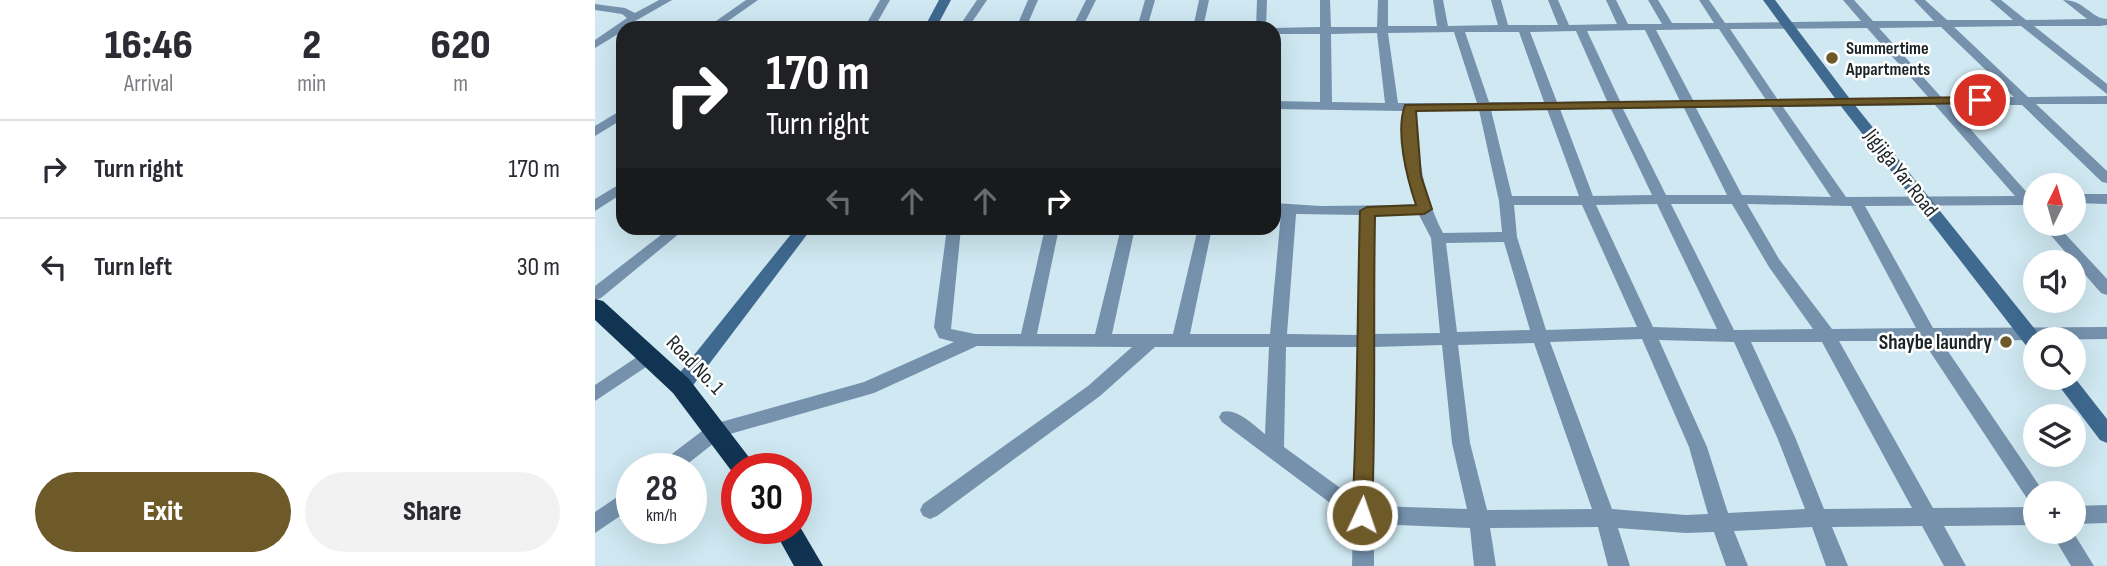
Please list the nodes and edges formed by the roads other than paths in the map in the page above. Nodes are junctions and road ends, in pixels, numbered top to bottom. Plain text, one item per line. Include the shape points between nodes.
1 (667, 0) edge
2 (753, 0) edge
3 (885, 0) edge
4 (945, 0) edge
5 (982, 0) edge
6 (1033, 0) edge
7 (1091, 0) edge
8 (1150, 0) edge
9 (1204, 0) edge
10 (1262, 0) edge
11 (1325, 0) edge
12 (1383, 0) edge
13 (1438, 0) edge
14 (1496, 0) edge
15 (1553, 0) edge
16 (1611, 0) edge
17 (1653, 0) edge
18 (1704, 0) edge
19 (1769, 0) edge
20 (1848, 0) edge
21 (1919, 0) edge
22 (1995, 0) edge
23 (2068, 0) edge
24 (595, 7) edge
25 (633, 18) junction
26 (629, 21) edge
27 (722, 21) edge
28 (873, 21) edge
29 (934, 21) edge
30 (968, 21) edge
31 (1024, 21) edge
32 (1080, 21) edge
33 (1144, 21) edge
34 (1200, 21) edge
35 (1261, 21) edge
36 (2023, 23) junction
37 (1868, 24) junction
38 (1946, 24) junction
39 (2104, 24) edge
40 (1623, 25) junction
41 (1648, 25) junction
42 (1668, 25) junction
43 (1721, 25) junction
44 (1788, 25) junction
45 (1382, 28) junction
46 (1523, 28) junction
47 (1565, 28) junction
48 (1580, 28) junction
49 (1443, 29) junction
50 (1504, 29) junction
51 (616, 30) edge
52 (1325, 30) junction
53 (1459, 30) junction
54 (1281, 31) edge
55 (595, 44) edge
56 (2107, 90) edge
57 (2024, 100) junction
58 (2107, 100) edge
59 (1935, 101) junction
60 (1845, 102) junction
61 (1690, 103) junction
62 (1775, 103) junction
63 (1281, 105) edge
64 (1616, 105) junction
65 (1326, 106) junction
66 (1484, 106) junction
67 (1554, 106) junction
68 (1392, 107) junction
69 (1409, 107) junction
70 (616, 117) edge
71 (607, 123) junction
72 (616, 125) edge
73 (595, 132) edge
74 (2107, 179) edge
75 (616, 191) edge
76 (2023, 194) edge
77 (2107, 198) edge
78 (2086, 199) edge
79 (1661, 200) junction
80 (1506, 201) junction
81 (1736, 201) junction
82 (1587, 202) junction
83 (1849, 202) junction
84 (1925, 203) junction
85 (2023, 203) edge
86 (595, 206) edge
87 (1281, 209) edge
88 (1424, 209) junction
89 (1367, 211) junction
90 (669, 235) edge
91 (799, 235) edge
92 (953, 235) edge
93 (1050, 235) edge
94 (1126, 235) edge
95 (1203, 235) edge
96 (1280, 235) edge
97 (2059, 236) edge
98 (1510, 237) junction
99 (1438, 238) junction
100 (2107, 289) edge
101 (595, 294) edge
102 (595, 307) edge
103 (2023, 329) edge
104 (1648, 333) junction
105 (2107, 333) edge
106 (1734, 335) junction
107 (1826, 335) junction
108 (1928, 335) junction
109 (2086, 335) edge
110 (1540, 337) junction
111 (1450, 338) junction
112 (1028, 339) junction
113 (2023, 339) edge
114 (975, 340) junction
115 (1102, 341) junction
116 (1180, 341) junction
117 (1364, 341) junction
118 (1149, 342) junction
119 (1278, 342) junction
120 (649, 356) junction
121 (681, 386) junction
122 (2072, 390) edge
123 (595, 394) edge
124 (1228, 417) dead end
125 (717, 430) junction
126 (2107, 434) edge
127 (1274, 451) junction
128 (688, 453) edge
129 (734, 453) edge
130 (2026, 481) edge
131 (616, 508) edge
132 (930, 510) dead end
133 (2107, 514) edge
134 (1362, 515) junction
135 (2086, 515) edge
136 (2023, 516) edge
137 (1605, 518) junction
138 (1816, 518) junction
139 (1479, 519) junction
140 (1927, 519) junction
141 (1721, 523) junction
142 (595, 524) edge
143 (796, 544) edge
144 (2069, 544) edge
145 (809, 566) edge
146 (1363, 566) edge
147 (1485, 566) edge
148 (1619, 566) edge
149 (1737, 566) edge
150 (1837, 566) edge
151 (1955, 566) edge
152 (2083, 566) edge

1 - 25 street
2 - 27 street
3 - 28 street
4 - 29 street
5 - 30 street
6 - 31 street
7 - 32 street
8 - 33 street
9 - 34 street
10 - 35 street
11 - 52 street
12 - 45 street
13 - 49 street
14 - 50 street
15 - 47 street
16 - 40 street
17 - 42 street
18 - 43 street
19 - 44 street, Jigjiga Yar Road
20 - 37 street
21 - 38 street
22 - 36 street
23 - 39 street
24 - 25 street via 625,11
25 - 26 street
36 - 38 street
36 - 39 street
36 - 56 street
37 - 38 street
37 - 44 street
37 - 59 street
38 - 57 street
40 - 41 street
40 - 48 street
41 - 42 street
41 - 61 street
42 - 43 street
43 - 44 street
43 - 62 street
44 - 60 street, Jigjiga Yar Road
45 - 49 street
45 - 52 street
45 - 68 street
46 - 47 street
46 - 50 street
46 - 67 street
47 - 48 street
48 - 64 street
49 - 53 street
50 - 53 street
51 - 55 street
52 - 54 street
52 - 65 street
53 - 66 street
57 - 58 street
57 - 59 street
57 - 74 street
59 - 60 street
59 - 76 street
60 - 62 street
60 - 84 street, Jigjiga Yar Road
61 - 62 street
61 - 64 street
61 - 81 street
62 - 83 street
63 - 65 street
64 - 67 street
64 - 79 street
65 - 68 street
66 - 67 street
66 - 69 street
66 - 80 street
67 - 82 street
68 - 69 street
69 - 88 street via 1412,164
70 - 71 street
71 - 72 street
71 - 73 street
75 - 86 street
77 - 78 street
79 - 81 street
79 - 82 street
79 - 106 street
80 - 82 street
80 - 98 street
81 - 83 street
81 - 107 street
82 - 104 street
83 - 84 street
83 - 108 street
84 - 85 street
84 - 103 street, Jigjiga Yar Road
87 - 89 street
88 - 89 street
88 - 99 street
89 - 117 street
90 - 101 street
91 - 121 street
92 - 114 street via 942,327 945,334
93 - 112 street
94 - 115 street
95 - 116 street
96 - 119 street
97 - 100 street
98 - 99 street
98 - 110 street
99 - 111 street
102 - 120 highway, Road No. 1
104 - 106 street
104 - 110 street
104 - 141 street via 1698,447
105 - 109 street
106 - 107 street
106 - 138 street via 1786,437
107 - 108 street
107 - 140 street
108 - 113 street
108 - 130 street
110 - 111 street
110 - 137 street
111 - 117 street
111 - 139 street via 1461,443
112 - 114 street
112 - 115 street
114 - 125 street via 868,388
115 - 118 street
116 - 118 street
116 - 119 street
117 - 119 street
117 - 134 street
118 - 132 street via 1094,391
119 - 127 street
120 - 121 highway, Road No. 1
120 - 123 street
121 - 125 highway, Road No. 1
122 - 126 street
124 - 127 street
125 - 128 street
125 - 129 highway, Road No. 1
127 - 134 street
131 - 142 street
133 - 135 street
134 - 139 street
134 - 146 street
136 - 140 street
137 - 139 street
137 - 141 street
137 - 148 street
138 - 140 street
138 - 141 street
138 - 150 street
139 - 147 street
140 - 151 street
141 - 149 street
143 - 145 highway
144 - 152 street

